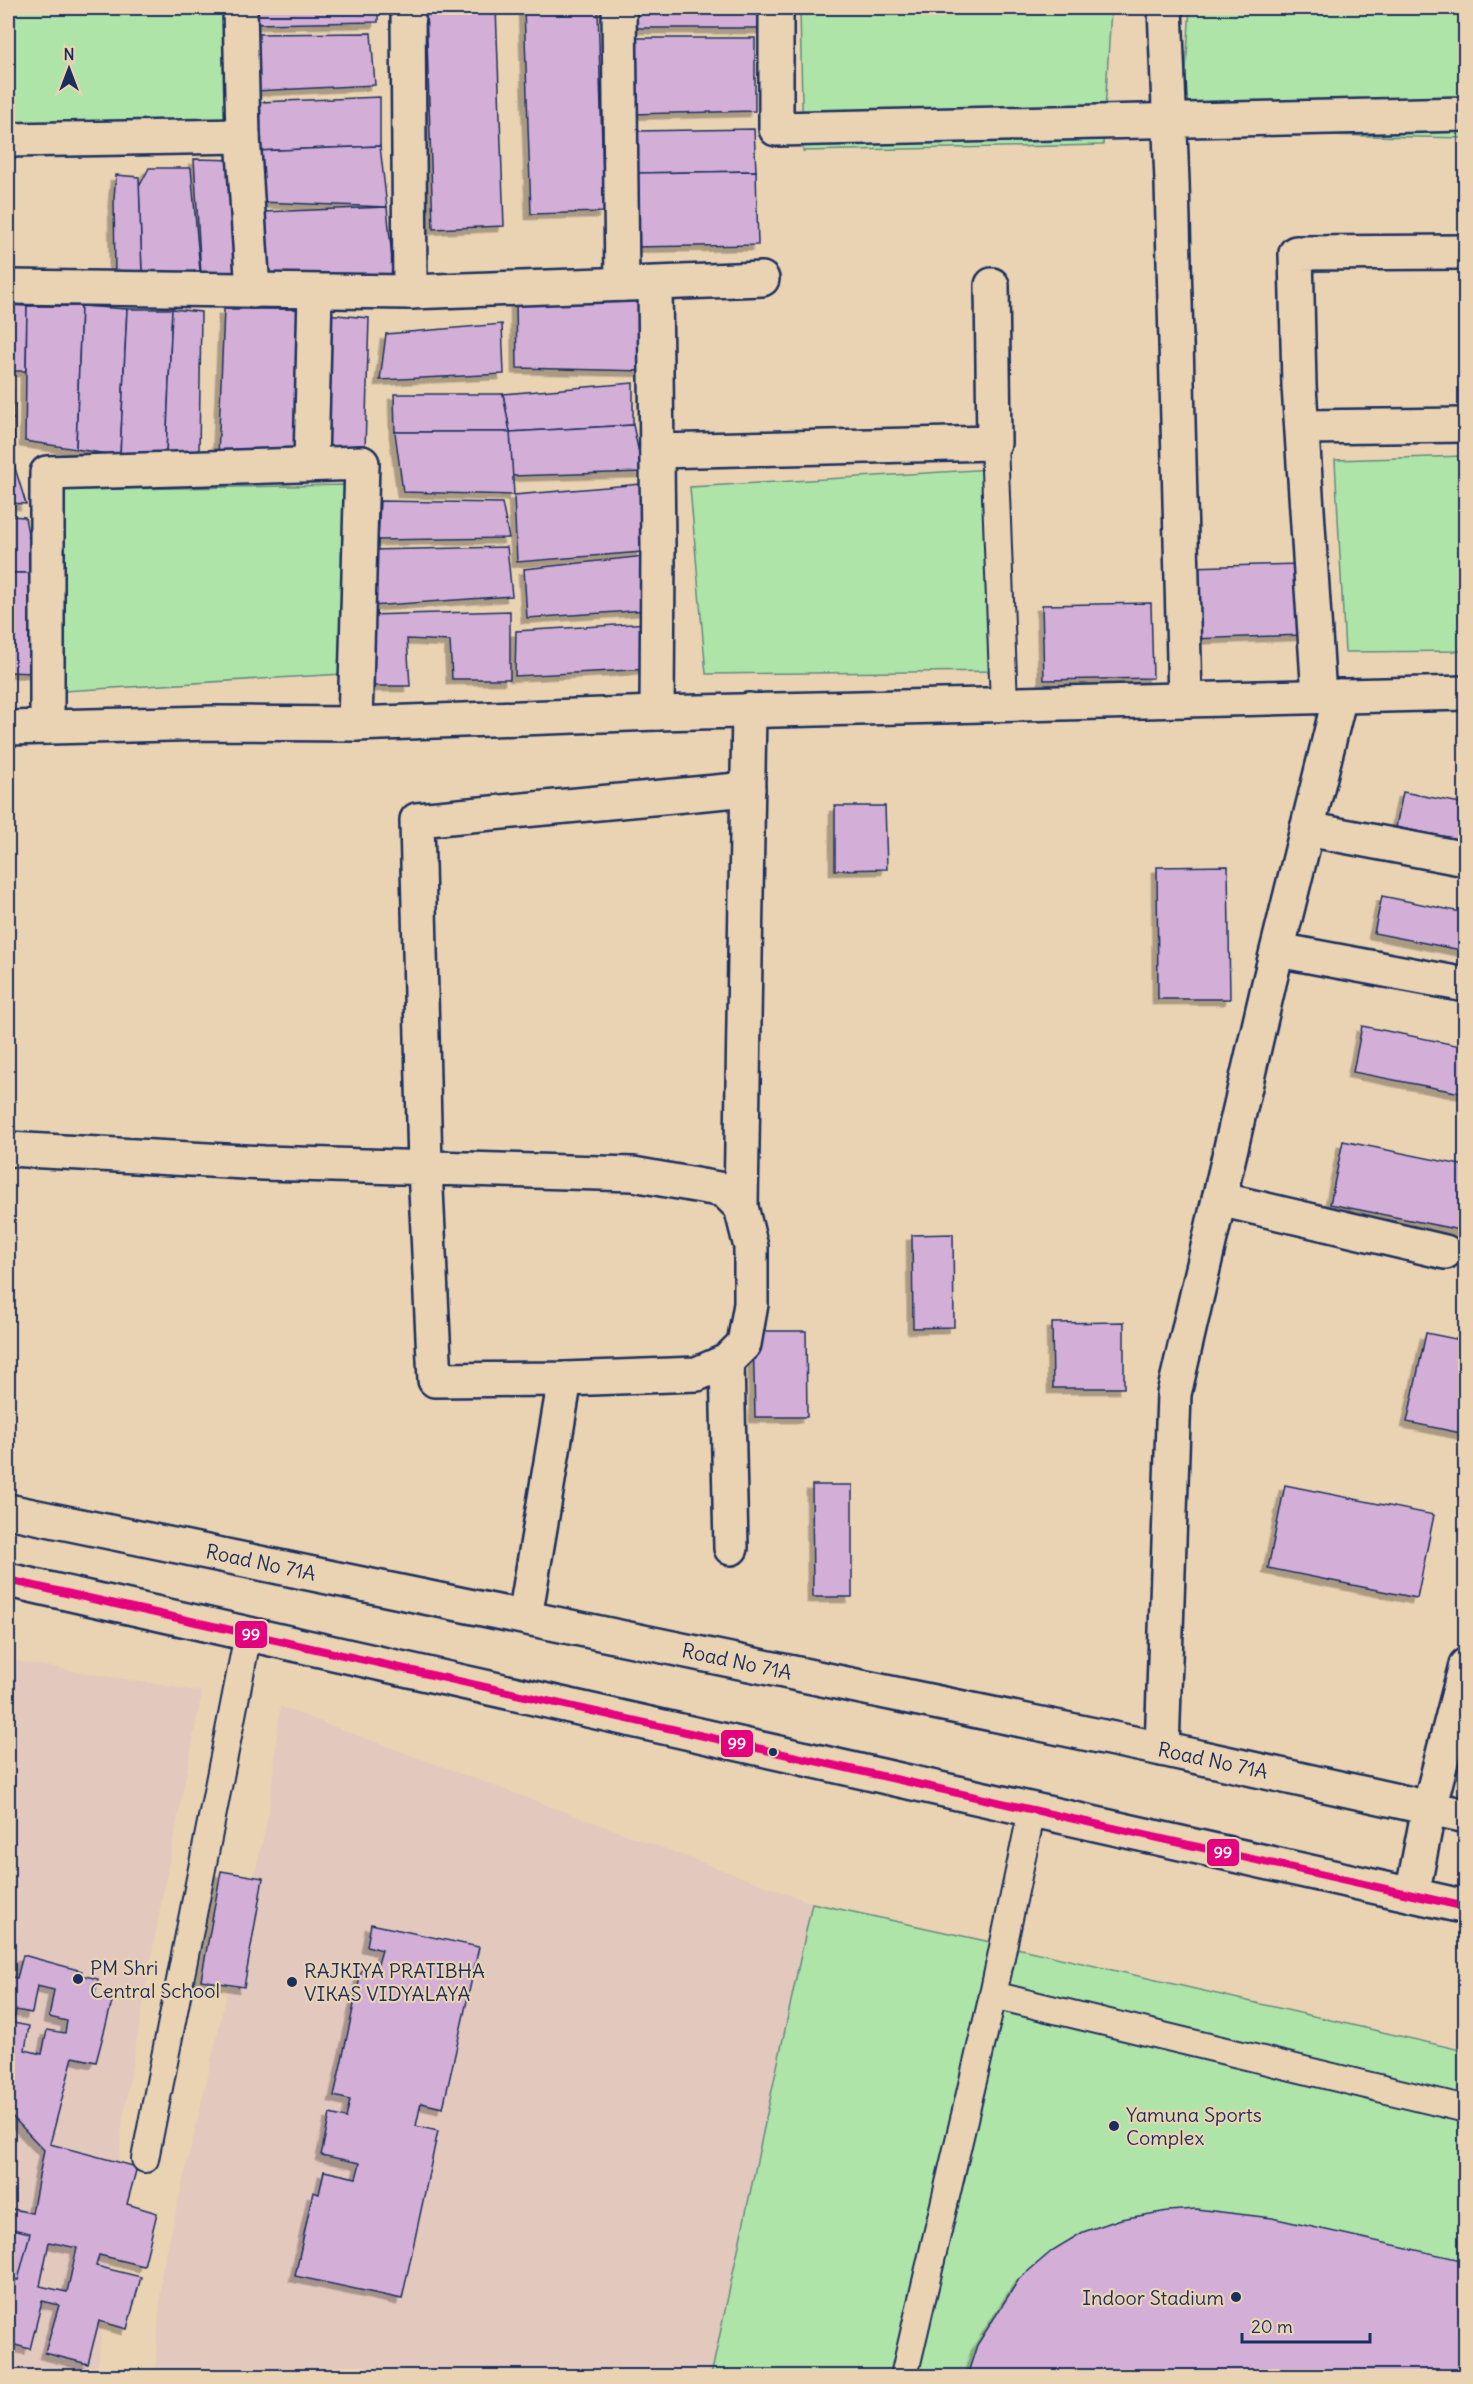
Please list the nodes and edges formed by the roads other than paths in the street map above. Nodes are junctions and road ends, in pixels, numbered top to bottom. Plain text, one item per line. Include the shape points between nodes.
1 (240, 8) edge
2 (408, 8) edge
3 (619, 8) edge
4 (776, 8) edge
5 (1165, 8) edge
6 (1466, 114) edge
7 (1170, 121) junction
8 (243, 136) junction
9 (8, 140) edge
10 (1466, 252) edge
11 (762, 279) dead end
12 (622, 284) junction
13 (655, 284) junction
14 (992, 285) dead end
15 (8, 287) edge
16 (253, 291) junction
17 (315, 292) junction
18 (410, 292) junction
19 (1466, 425) edge
20 (1302, 427) junction
21 (994, 443) junction
22 (657, 451) junction
23 (311, 464) junction
24 (1466, 693) edge
25 (1330, 696) junction
26 (1185, 700) junction
27 (1004, 704) junction
28 (749, 710) junction
29 (657, 713) junction
30 (355, 724) junction
31 (47, 728) junction
32 (8, 729) edge
33 (748, 789) junction
34 (1307, 829) junction
35 (1466, 859) edge
36 (1278, 950) junction
37 (1466, 985) edge
38 (8, 1149) edge
39 (425, 1168) junction
40 (1219, 1199) junction
41 (741, 1207) junction
42 (1445, 1252) dead end
43 (727, 1360) junction
44 (565, 1379) junction
45 (8, 1511) edge
46 (731, 1548) dead end
47 (8, 1580) edge
48 (525, 1617) junction
49 (248, 1634) junction
50 (1466, 1665) edge
51 (1162, 1749) junction
52 (1429, 1808) junction
53 (1032, 1810) junction
54 (1466, 1816) edge
55 (1412, 1895) junction
56 (1466, 1907) edge
57 (993, 1995) junction
58 (1466, 2109) edge
59 (145, 2159) dead end
60 (904, 2376) edge

1 - 8 street
2 - 18 street
3 - 12 street
4 - 7 street via 776,129
5 - 7 street
6 - 7 street
7 - 26 street
8 - 9 street
8 - 16 street
10 - 20 street via 1296,253
11 - 13 street
12 - 13 street
12 - 18 street
13 - 22 street
14 - 21 street
15 - 16 street
16 - 17 street
17 - 18 street
17 - 23 street
19 - 20 street
20 - 25 street
21 - 22 street
21 - 27 lane
22 - 29 street
23 - 30 street via 362,464
23 - 31 street via 47,473
24 - 25 street
25 - 26 street
25 - 34 street
26 - 27 street
27 - 28 street
28 - 29 street
28 - 33 street
29 - 30 street
30 - 31 street
31 - 32 street
33 - 39 street via 417,820
33 - 41 street
34 - 35 street
34 - 36 street
36 - 37 street
36 - 40 street
38 - 39 street
39 - 41 street via 633,1174 724,1190
39 - 44 street via 435,1380
40 - 42 street
40 - 51 street via 1174,1394
41 - 43 street via 751,1247 751,1304 744,1344
43 - 44 street via 697,1374
43 - 46 street
44 - 48 street
45 - 48 street, Road No 71A
47 - 49 street
48 - 51 street, Road No 71A
49 - 53 street
49 - 59 lane
50 - 52 street
51 - 52 street, Road No 71A
52 - 54 street, Road No 71A
52 - 55 street
53 - 55 street
53 - 57 lane
55 - 56 street
57 - 58 lane
57 - 60 lane

